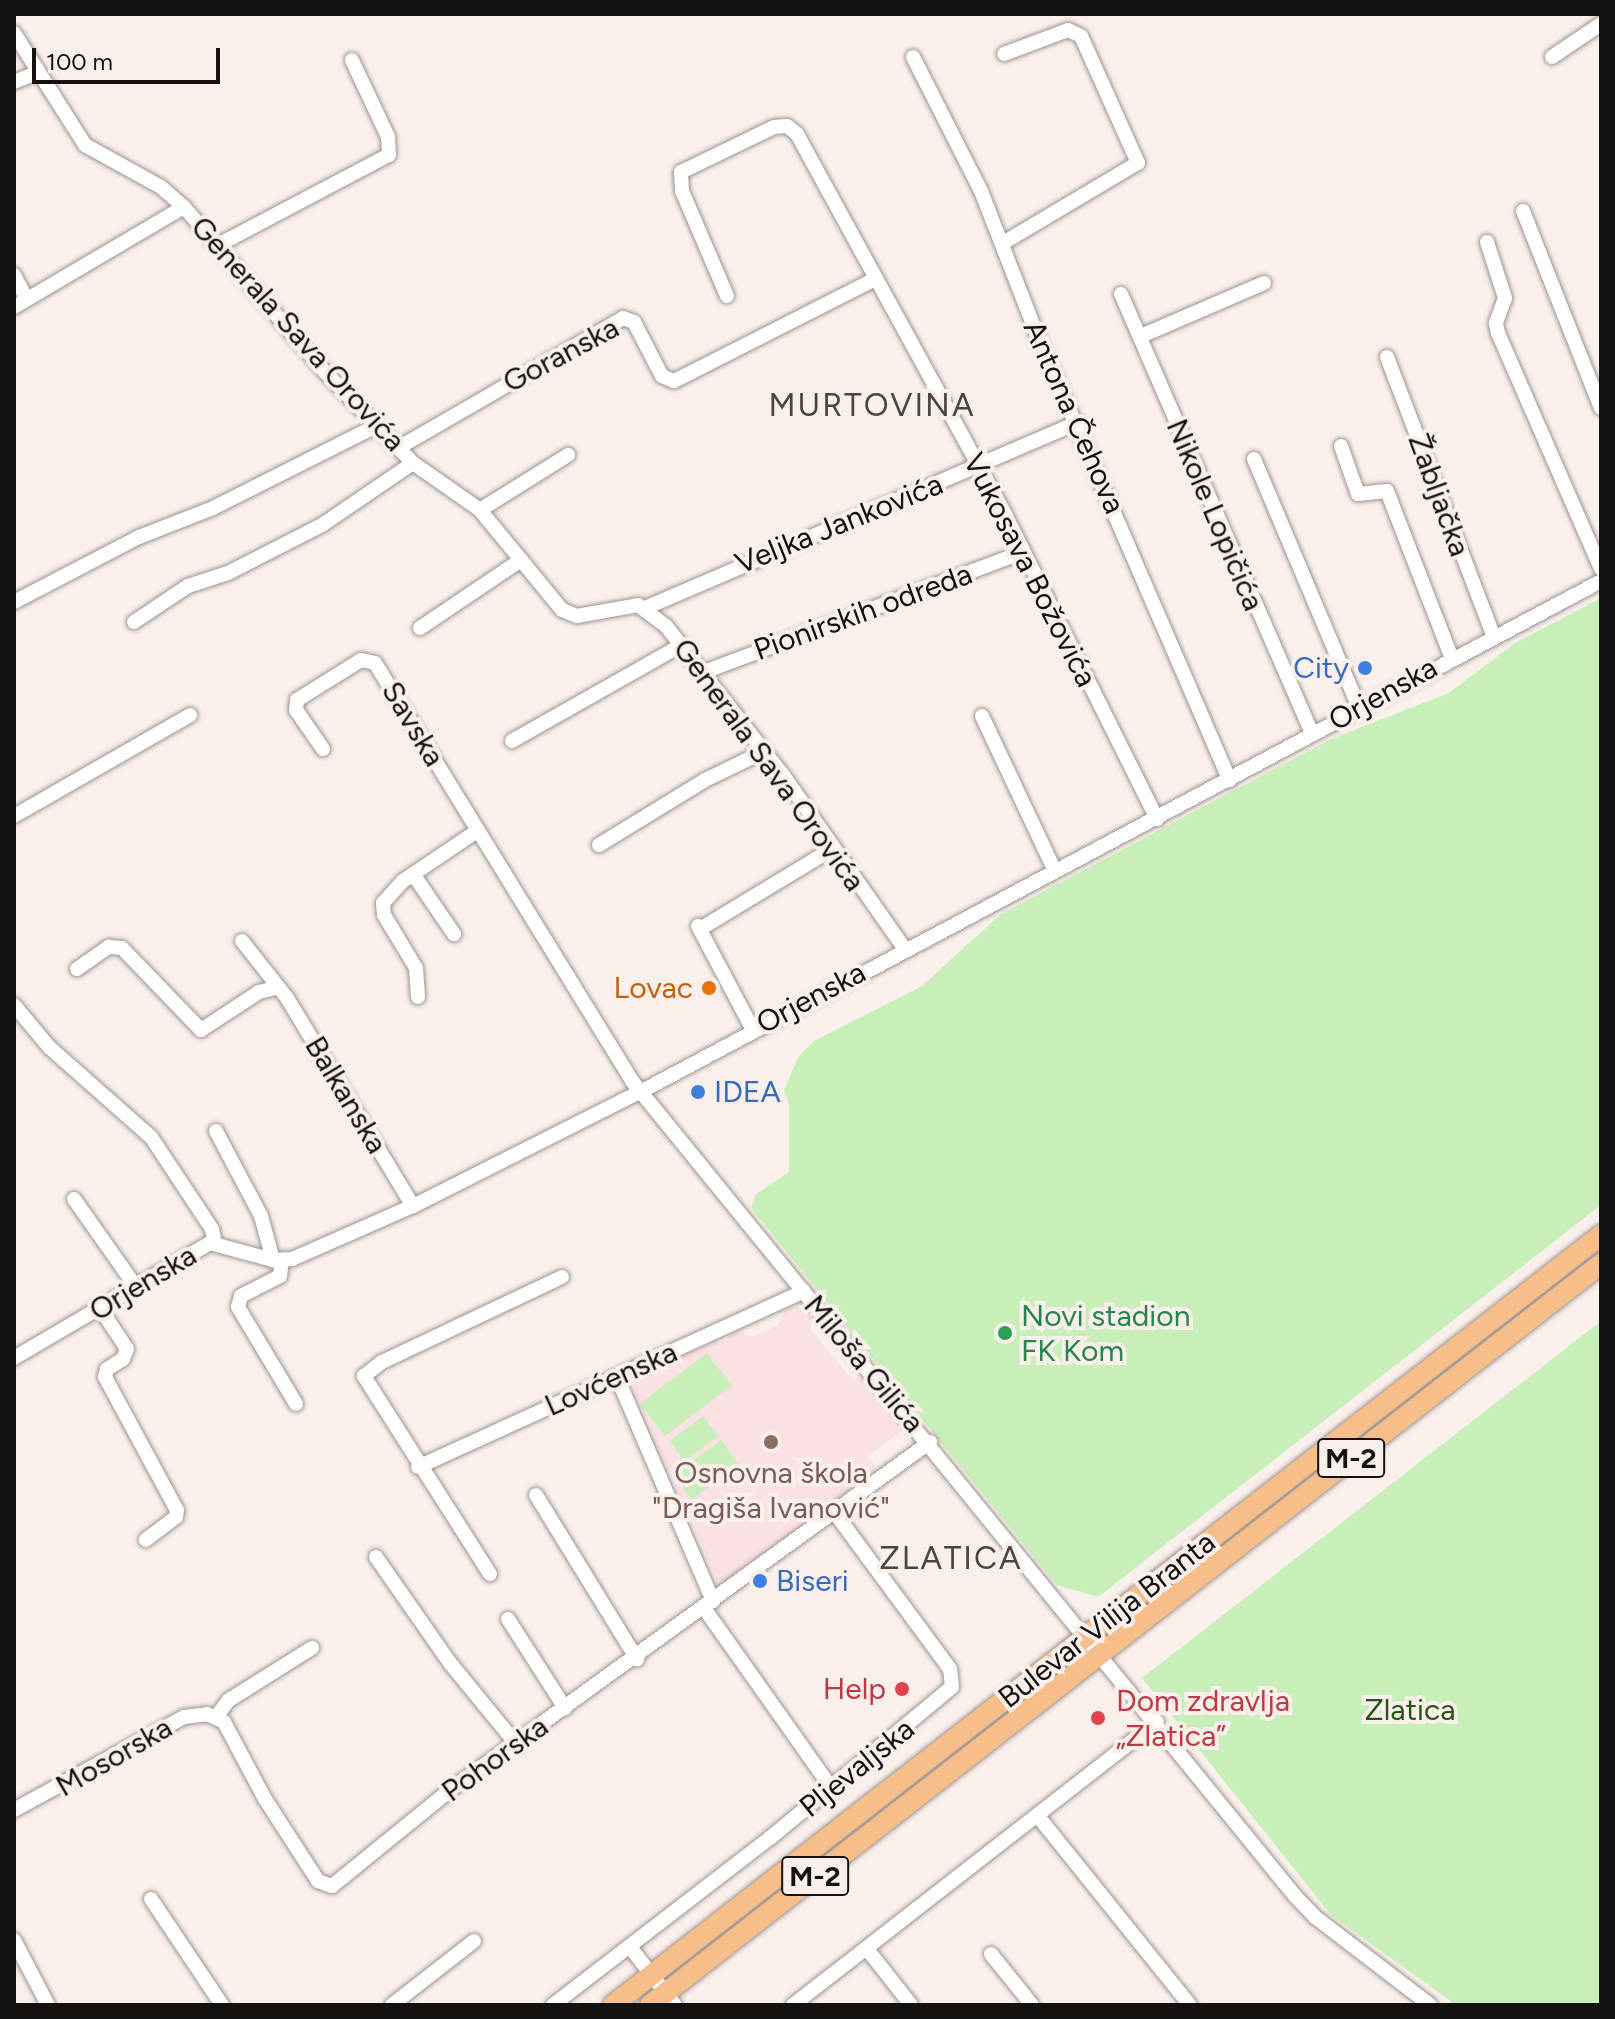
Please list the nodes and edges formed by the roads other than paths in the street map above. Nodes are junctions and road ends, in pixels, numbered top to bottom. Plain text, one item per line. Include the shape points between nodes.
1 (1601, 24) edge
2 (14, 33) edge
3 (1004, 54) dead end
4 (913, 57) dead end
5 (1552, 57) dead end
6 (352, 60) dead end
7 (36, 73) junction
8 (14, 82) edge
9 (184, 207) junction
10 (1523, 211) dead end
11 (1487, 242) dead end
12 (1003, 243) junction
13 (220, 244) junction
14 (14, 275) edge
15 (873, 280) junction
16 (1264, 283) dead end
17 (1121, 294) dead end
18 (727, 296) dead end
19 (21, 303) edge
20 (1141, 336) junction
21 (1387, 357) dead end
22 (1601, 408) edge
23 (1078, 422) junction
24 (378, 425) junction
25 (1341, 446) dead end
26 (398, 448) junction
27 (568, 455) dead end
28 (1254, 459) dead end
29 (413, 463) junction
30 (978, 468) junction
31 (480, 510) junction
32 (1023, 552) junction
33 (521, 560) junction
34 (1601, 569) edge
35 (1601, 581) edge
36 (14, 602) edge
37 (645, 608) junction
38 (134, 622) dead end
39 (420, 628) dead end
40 (1493, 634) junction
41 (682, 645) junction
42 (1451, 656) junction
43 (704, 672) junction
44 (1359, 707) junction
45 (190, 715) dead end
46 (982, 716) dead end
47 (1312, 734) junction
48 (512, 741) dead end
49 (323, 749) dead end
50 (763, 752) junction
51 (1230, 780) junction
52 (14, 816) edge
53 (1157, 819) junction
54 (477, 831) junction
55 (599, 845) dead end
56 (832, 849) junction
57 (1055, 871) junction
58 (413, 874) junction
59 (454, 934) dead end
60 (242, 941) dead end
61 (905, 949) junction
62 (77, 969) dead end
63 (275, 988) junction
64 (418, 997) dead end
65 (14, 1005) edge
66 (752, 1028) junction
67 (642, 1091) junction
68 (216, 1131) dead end
69 (74, 1199) dead end
70 (413, 1206) junction
71 (1601, 1235) edge
72 (215, 1243) junction
73 (277, 1260) junction
74 (1601, 1264) edge
75 (562, 1277) dead end
76 (136, 1287) junction
77 (804, 1291) junction
78 (100, 1308) junction
79 (14, 1358) edge
80 (617, 1377) junction
81 (296, 1404) dead end
82 (930, 1442) junction
83 (418, 1467) junction
84 (536, 1495) dead end
85 (835, 1513) junction
86 (146, 1540) dead end
87 (376, 1557) dead end
88 (490, 1574) dead end
89 (708, 1605) junction
90 (508, 1619) dead end
91 (1087, 1636) junction
92 (312, 1648) dead end
93 (1101, 1653) junction
94 (637, 1659) junction
95 (565, 1708) junction
96 (216, 1717) junction
97 (1157, 1722) junction
98 (517, 1745) junction
99 (832, 1789) junction
100 (14, 1810) edge
101 (1037, 1815) junction
102 (151, 1899) dead end
103 (14, 1940) edge
104 (474, 1941) dead end
105 (630, 1947) junction
106 (867, 1949) junction
107 (991, 1954) dead end
108 (652, 1975) junction
109 (664, 2001) edge
110 (1423, 2003) edge
111 (48, 2005) edge
112 (222, 2005) edge
113 (392, 2005) edge
114 (553, 2005) edge
115 (613, 2005) edge
116 (793, 2005) edge
117 (911, 2005) edge
118 (1032, 2005) edge
119 (1190, 2005) edge

1 - 5 street
2 - 7 street, Generala Sava Orovića
3 - 12 street via 1061,32 1078,33 1138,163
4 - 12 street, Antona Čehova
6 - 13 street via 388,137 389,155
7 - 8 street
7 - 9 street, Generala Sava Orovića via 85,145 161,187
9 - 13 street, Generala Sava Orovića
9 - 19 street
10 - 22 street
11 - 34 street via 1505,298 1498,333
12 - 23 street, Antona Čehova
13 - 24 street, Generala Sava Orovića via 250,288
14 - 19 street
15 - 18 street, Vukosava Božovića via 797,134 777,126 681,172 682,191
15 - 26 street, Goranska via 674,381 662,376 634,322 623,318
15 - 30 street, Vukosava Božovića
16 - 20 street
17 - 20 street, Nikole Lopičića
20 - 47 street, Nikole Lopičića
21 - 40 street, Žabljačka
23 - 30 street, Veljka Jankovića
23 - 51 street, Antona Čehova
24 - 26 street, Generala Sava Orovića
24 - 36 street
25 - 42 street via 1358,494 1387,491
26 - 29 street, Generala Sava Orovića
27 - 31 street
28 - 44 street
29 - 31 street, Generala Sava Orovića
29 - 38 street via 322,525 228,573 188,586
30 - 32 street, Vukosava Božovića
30 - 37 street, Veljka Jankovića
31 - 33 street, Generala Sava Orovića
32 - 43 street, Pionirskih odreda
32 - 53 street, Vukosava Božovića
33 - 37 street, Generala Sava Orovića via 566,613
33 - 39 street
35 - 40 street, Orjenska
37 - 41 street, Generala Sava Orovića
40 - 42 street, Orjenska
41 - 43 street, Generala Sava Orovića
41 - 48 street
42 - 44 street, Orjenska
43 - 50 street, Generala Sava Orovića
44 - 47 street, Orjenska
45 - 52 street
46 - 57 street
47 - 51 street, Orjenska
49 - 54 street, Savska via 296,710 297,700 361,660 375,663
50 - 55 street via 705,780
50 - 56 street, Generala Sava Orovića
51 - 53 street, Orjenska
53 - 57 street, Orjenska
54 - 58 street
54 - 67 street, Savska
56 - 61 street, Generala Sava Orovića
56 - 66 street via 699,928
57 - 61 street, Orjenska
58 - 59 street
58 - 64 street via 389,893 383,908 416,968
60 - 63 street, Balkanska
61 - 66 street, Orjenska
62 - 63 street via 119,946 201,1030 259,992
63 - 70 street, Balkanska via 287,998
65 - 72 street via 50,1048 151,1137 212,1229
66 - 67 street, Orjenska
67 - 70 street, Orjenska
67 - 77 street, Miloša Gilića
68 - 73 street via 261,1216
69 - 76 street
70 - 73 street, Orjenska via 315,1251
71 - 91 main road, Bulevar Vilija Branta / M-2
72 - 73 street, Orjenska
72 - 76 street, Orjenska
73 - 81 street via 280,1276 241,1296 238,1307
74 - 93 main road, Bulevar Vilija Branta / M-2
75 - 83 street via 366,1371 365,1382
76 - 78 street, Orjenska
77 - 80 street, Lovćenska
77 - 82 street, Miloša Gilića
78 - 79 street, Orjenska
78 - 86 street via 127,1349 105,1377 177,1510 176,1517
80 - 83 street, Lovćenska
80 - 89 street
82 - 85 street, Pohorska
82 - 91 street, Miloša Gilića
83 - 88 street
84 - 94 street
85 - 89 street, Pohorska
85 - 99 street, Pljevaljska via 953,1680 949,1693
87 - 98 street via 450,1663
89 - 94 street, Pohorska
89 - 99 street
90 - 95 street
91 - 93 street, Miloša Gilića
91 - 108 main road, Bulevar Vilija Branta / M-2
92 - 96 street via 229,1700
93 - 97 street, Miloša Gilića
93 - 109 main road, Bulevar Vilija Branta / M-2
94 - 95 street, Pohorska
95 - 98 street, Pohorska
96 - 98 street, Pohorska via 224,1722 284,1830 326,1886
96 - 100 street, Mosorska via 184,1717
97 - 101 street
97 - 110 street, Miloša Gilića via 1315,1917
99 - 105 street, Pljevaljska
101 - 106 street
101 - 119 street
102 - 112 street
103 - 111 street
104 - 113 street
105 - 108 street
105 - 114 street, Pljevaljska
106 - 116 street
106 - 117 street
107 - 118 street
108 - 109 street
108 - 115 main road, Bulevar Vilija Branta / M-2

